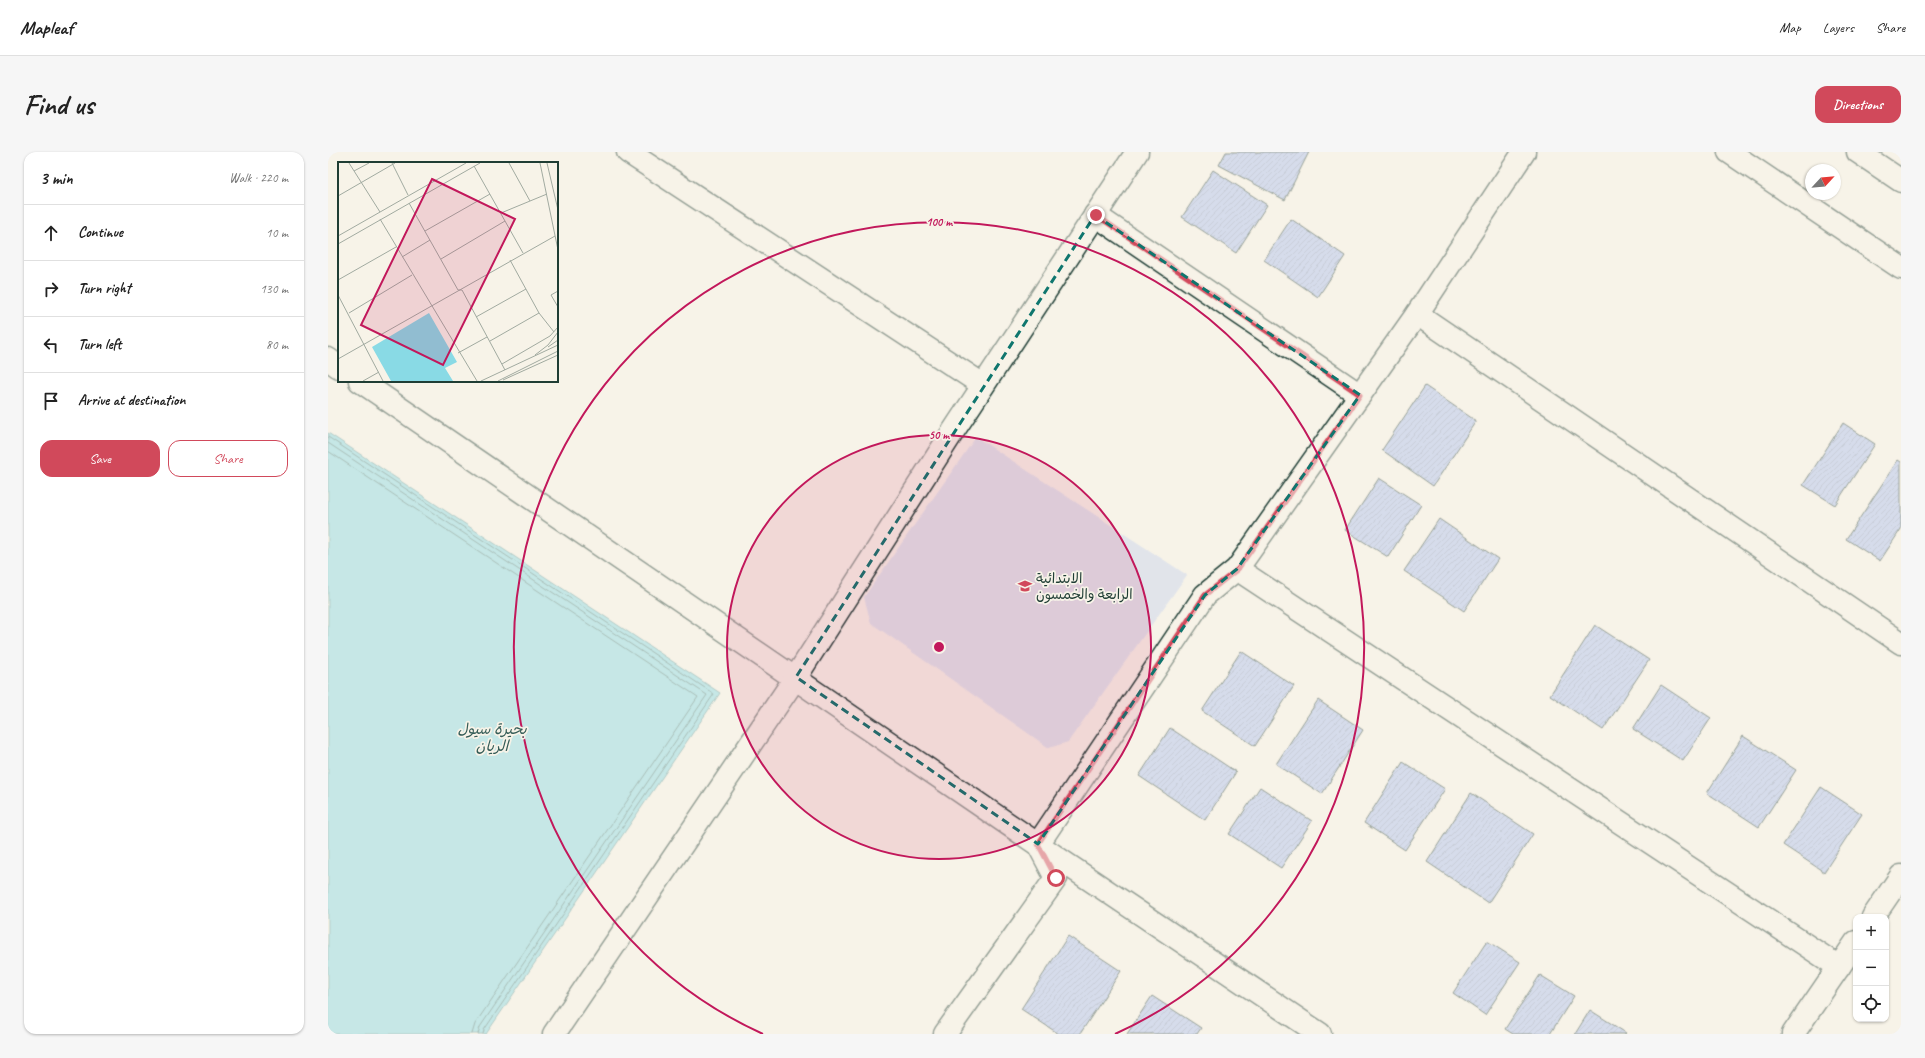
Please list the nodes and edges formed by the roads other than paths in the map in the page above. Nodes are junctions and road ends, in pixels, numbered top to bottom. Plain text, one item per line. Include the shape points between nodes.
1 (628, 152) edge
2 (1137, 152) edge
3 (1524, 152) edge
4 (1730, 152) edge
5 (1858, 152) edge
6 (1901, 181) edge
7 (1096, 215) junction
8 (1901, 268) edge
9 (1417, 314) junction
10 (328, 359) edge
11 (338, 366) edge
12 (361, 382) edge
13 (983, 385) junction
14 (1360, 395) junction
15 (1238, 569) junction
16 (1901, 643) edge
17 (796, 677) junction
18 (1038, 844) junction
19 (1898, 889) edge
20 (1876, 914) edge
21 (1853, 946) edge
22 (1839, 966) junction
23 (554, 1034) edge
24 (945, 1034) edge
25 (1320, 1034) edge
26 (1793, 1034) edge

1 - 13 street
2 - 7 street
3 - 9 street
4 - 8 street
5 - 6 street
7 - 13 street
7 - 14 street
9 - 14 street
9 - 16 street
10 - 11 street
12 - 17 street
13 - 17 street
14 - 15 street
15 - 18 street via 1205,595
15 - 22 street
17 - 18 street
17 - 23 street
18 - 24 street via 1056,878
18 - 25 street
19 - 20 street
21 - 22 street
22 - 26 street

